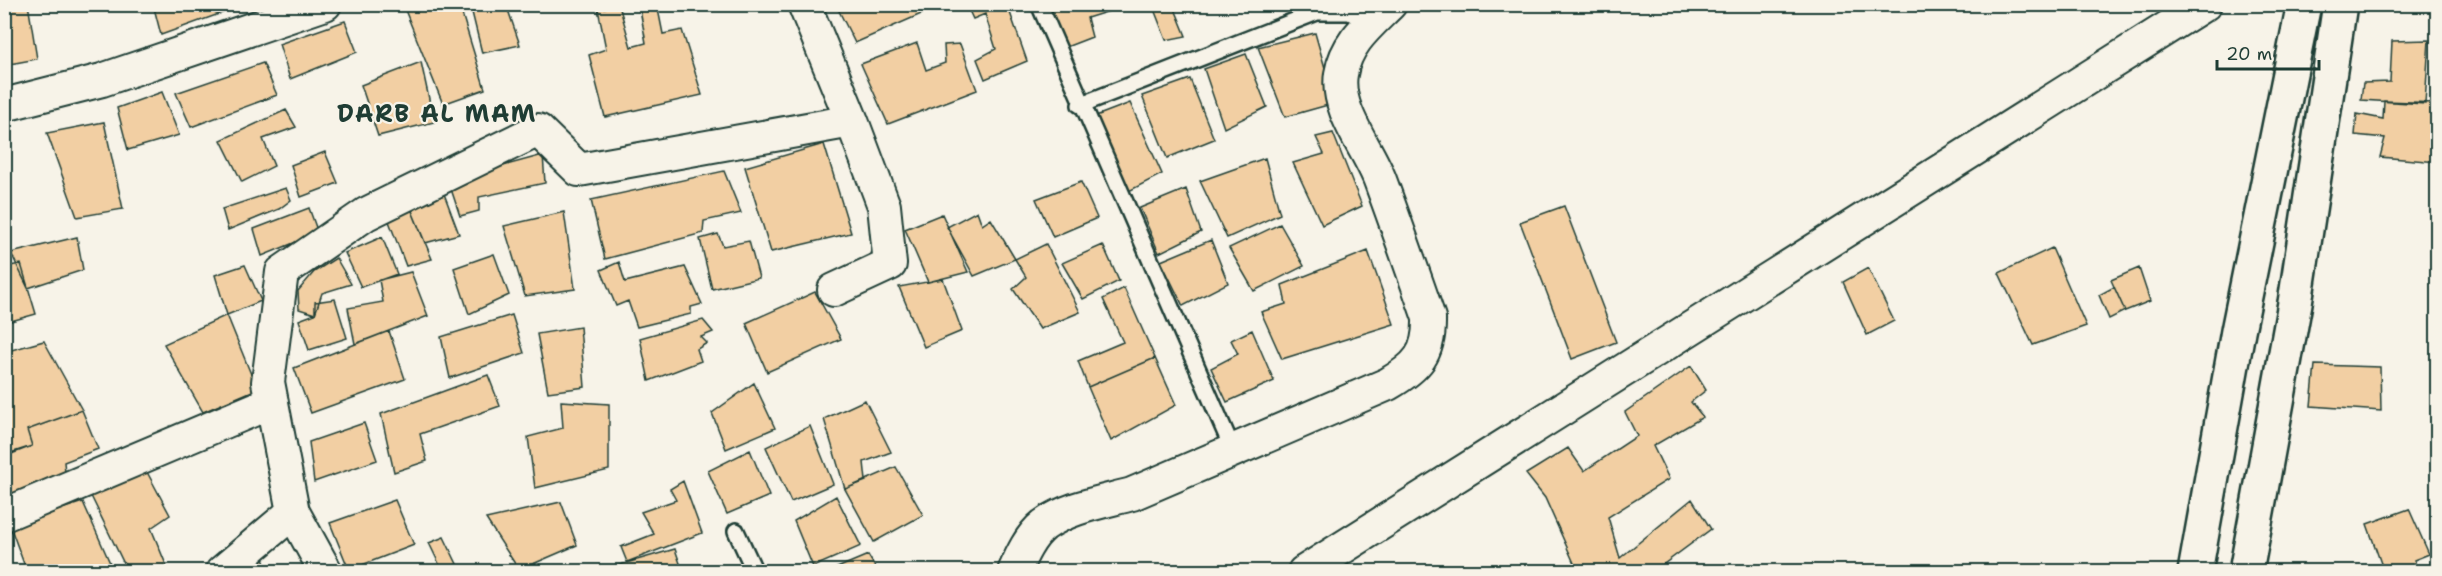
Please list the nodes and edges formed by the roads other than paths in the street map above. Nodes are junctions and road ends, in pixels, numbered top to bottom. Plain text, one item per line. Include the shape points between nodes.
1 (325, 4) edge
2 (804, 4) edge
3 (1039, 4) edge
4 (2205, 4) edge
5 (2304, 4) edge
6 (2340, 4) edge
7 (1380, 14) edge
8 (4, 105) edge
9 (1080, 105) junction
10 (852, 121) junction
11 (834, 290) dead end
12 (272, 402) junction
13 (1233, 450) junction
14 (293, 512) junction
15 (4, 515) edge
16 (736, 531) dead end
17 (222, 572) edge
18 (326, 572) edge
19 (755, 572) edge
20 (1014, 572) edge
21 (1304, 572) edge
22 (2195, 572) edge
23 (2246, 572) edge

1 - 8 street via 102,80
2 - 10 street
3 - 9 lane
4 - 21 street
5 - 22 main road via 2238,331
6 - 23 main road via 2295,303
7 - 9 lane via 1317,12
7 - 13 street via 1356,38 1345,58 1341,94 1383,189 1429,318 1424,352 1415,366 1388,384
9 - 13 lane
10 - 11 street via 884,206 890,264
10 - 12 street via 579,170 538,130 387,203 282,272 268,382
12 - 14 street
12 - 15 street
13 - 20 street via 1131,494 1087,506 1044,525 1034,535
14 - 17 street
14 - 18 street
16 - 19 lane

